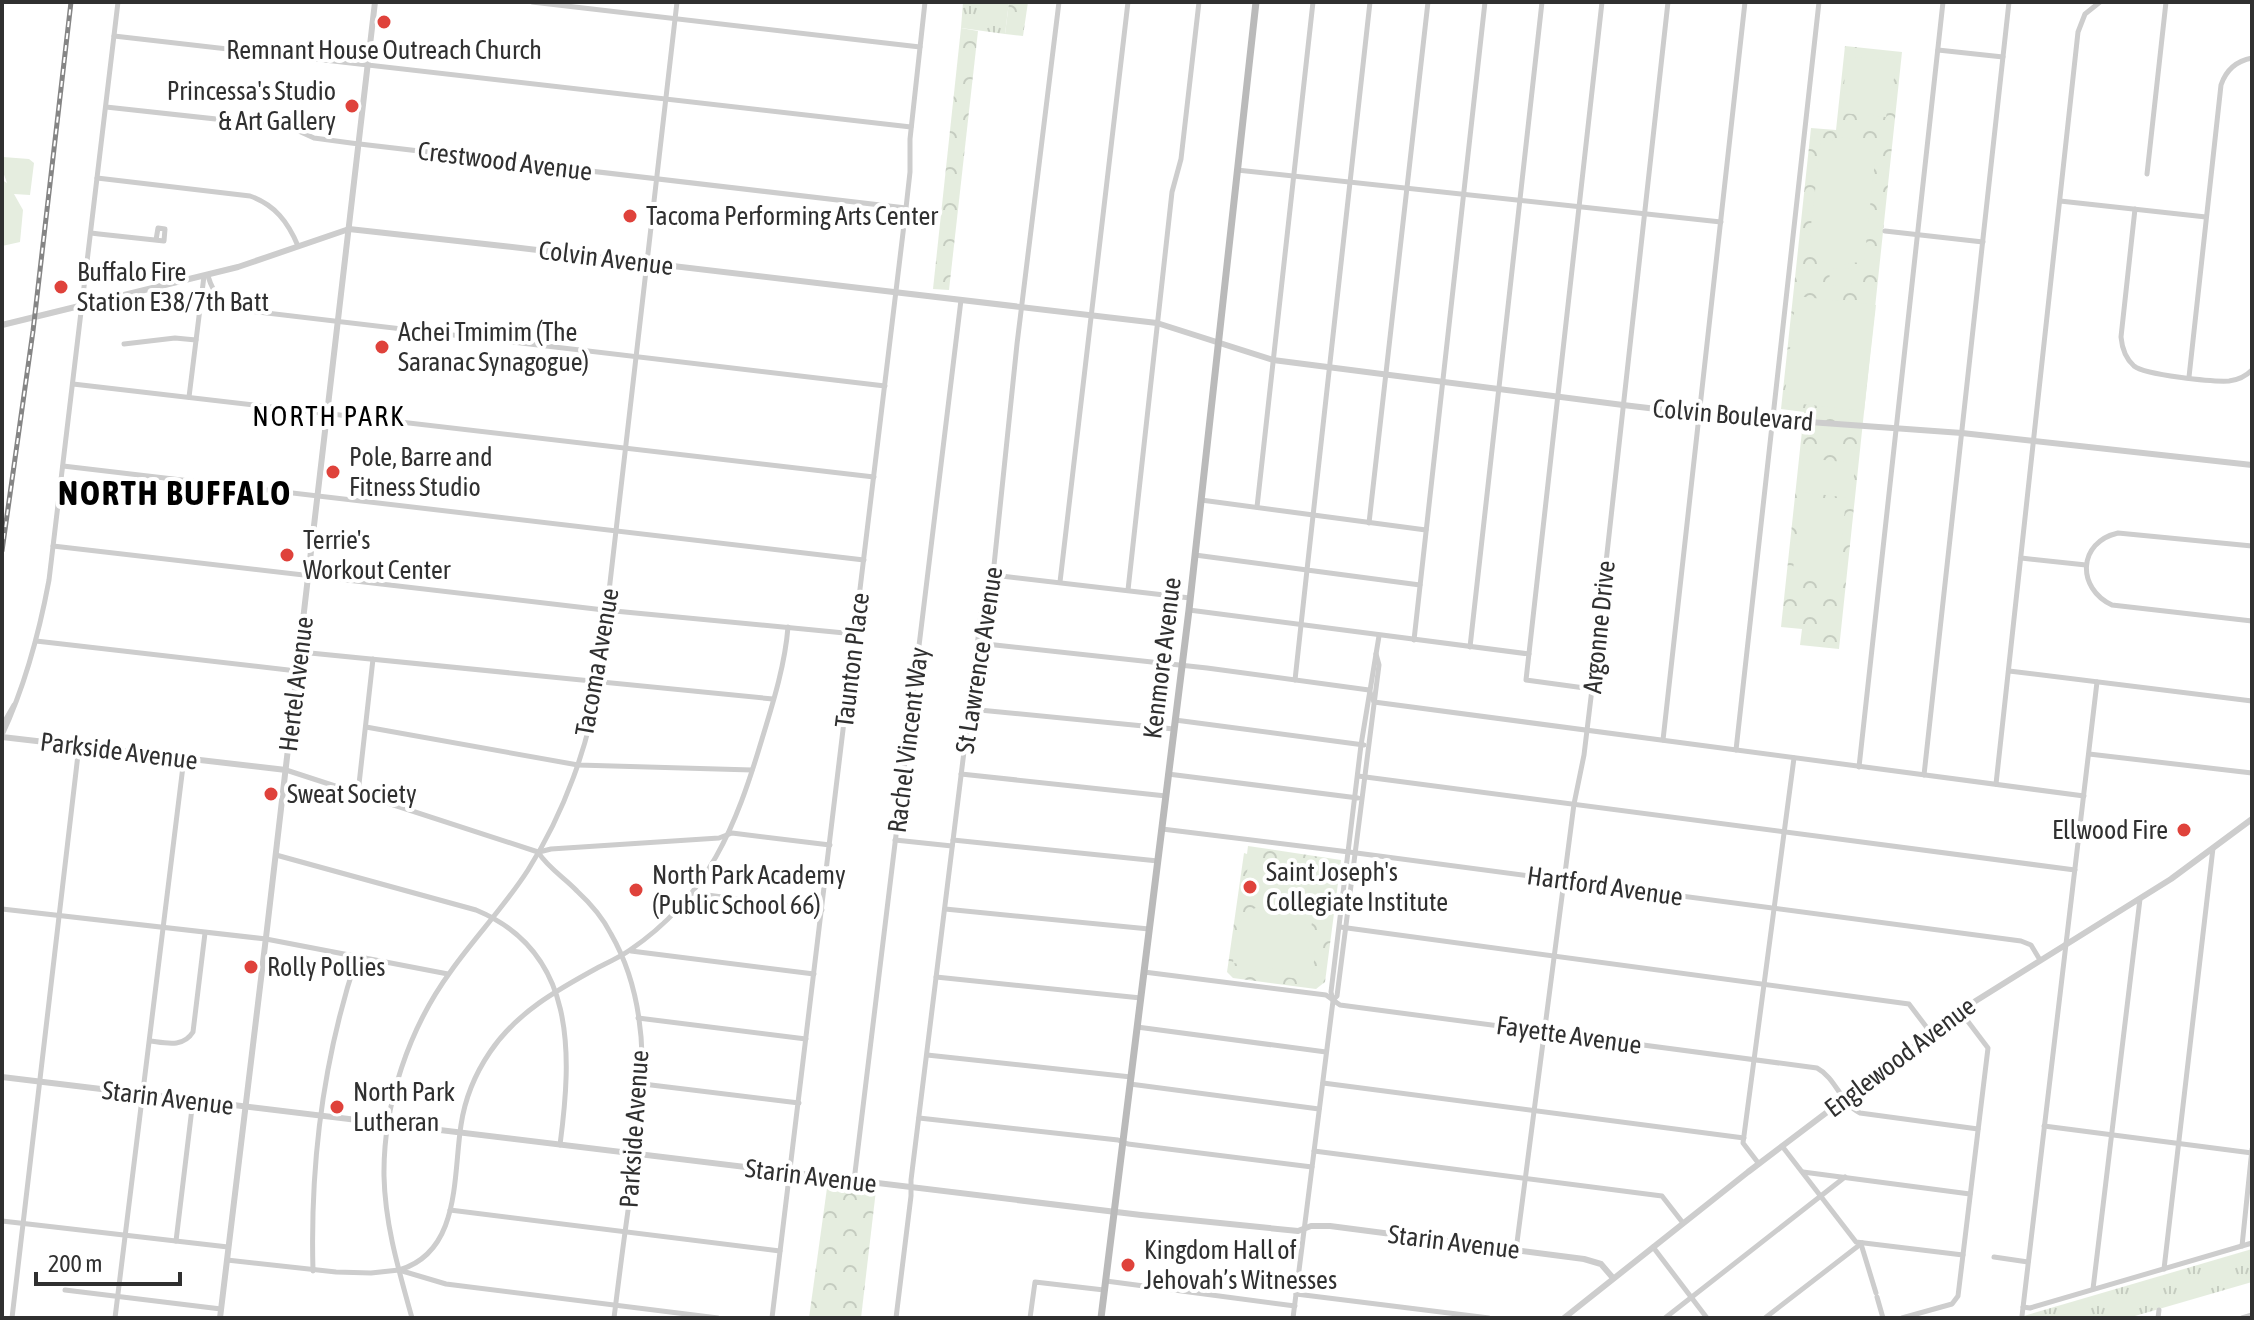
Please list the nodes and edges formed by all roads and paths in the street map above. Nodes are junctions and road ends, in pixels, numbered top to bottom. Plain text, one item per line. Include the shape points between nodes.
1 (118, 2) edge
2 (375, 2) edge
3 (532, 2) edge
4 (677, 2) edge
5 (925, 2) edge
6 (1059, 2) edge
7 (1128, 2) edge
8 (1199, 2) edge
9 (1256, 2) edge
10 (1313, 2) edge
11 (1370, 2) edge
12 (1428, 2) edge
13 (1485, 2) edge
14 (1542, 2) edge
15 (1602, 2) edge
16 (1668, 2) edge
17 (1745, 2) edge
18 (1819, 2) edge
19 (1943, 2) edge
20 (2009, 2) edge
21 (2100, 2) edge
22 (2166, 2) edge
23 (675, 19) junction
24 (114, 36) junction
25 (920, 47) junction
26 (1938, 50) junction
27 (2003, 57) junction
28 (2252, 58) edge
29 (368, 64) junction
30 (667, 99) junction
31 (106, 107) junction
32 (911, 127) junction
33 (359, 144) junction
34 (1237, 170) junction
35 (2147, 174) dead end
36 (1294, 176) junction
37 (97, 178) junction
38 (658, 179) junction
39 (1351, 182) junction
40 (1407, 189) junction
41 (1463, 195) junction
42 (1520, 201) junction
43 (2060, 201) junction
44 (1579, 207) junction
45 (906, 208) junction
46 (2135, 209) junction
47 (1644, 215) junction
48 (2206, 217) junction
49 (1721, 222) junction
50 (349, 229) junction
51 (1885, 231) dead end
52 (91, 233) junction
53 (1917, 235) junction
54 (156, 240) dead end
55 (1983, 242) junction
56 (298, 246) junction
57 (648, 263) junction
58 (206, 276) junction
59 (897, 292) junction
60 (961, 300) junction
61 (83, 306) junction
62 (1022, 307) junction
63 (1090, 315) junction
64 (337, 323) junction
65 (1157, 323) junction
66 (2, 325) edge
67 (196, 340) junction
68 (1218, 341) junction
69 (124, 344) dead end
70 (637, 357) junction
71 (1273, 360) junction
72 (1330, 367) junction
73 (2252, 370) edge
74 (1386, 375) junction
75 (2189, 377) junction
76 (1442, 382) junction
77 (73, 384) junction
78 (885, 386) junction
79 (1499, 389) junction
80 (189, 397) junction
81 (1558, 397) junction
82 (1623, 405) junction
83 (327, 413) junction
84 (1699, 414) junction
85 (1773, 419) junction
86 (1896, 428) junction
87 (1962, 433) junction
88 (2033, 442) junction
89 (626, 449) junction
90 (2252, 465) edge
91 (63, 466) junction
92 (874, 477) junction
93 (317, 496) junction
94 (1201, 500) junction
95 (1257, 507) junction
96 (1313, 515) junction
97 (1369, 523) junction
98 (1426, 530) junction
99 (617, 531) junction
100 (53, 546) junction
101 (2252, 546) edge
102 (1195, 555) junction
103 (2021, 558) junction
104 (864, 560) junction
105 (2086, 565) junction
106 (1307, 570) junction
107 (993, 575) junction
108 (308, 576) junction
109 (1060, 582) junction
110 (1420, 585) junction
111 (1128, 590) junction
112 (1190, 598) junction
113 (608, 610) junction
114 (1189, 610) junction
115 (2252, 621) edge
116 (1302, 625) junction
117 (788, 627) junction
118 (855, 634) junction
119 (1379, 636) junction
120 (1414, 640) junction
121 (36, 641) junction
122 (977, 643) junction
123 (1470, 647) junction
124 (300, 652) junction
125 (1376, 654) junction
126 (1529, 654) junction
127 (373, 659) junction
128 (1182, 665) junction
129 (297, 671) junction
130 (2009, 671) junction
131 (1295, 680) junction
132 (599, 682) junction
133 (2097, 682) junction
134 (1592, 689) junction
135 (1369, 690) junction
136 (773, 699) junction
137 (2252, 701) edge
138 (1374, 702) junction
139 (13, 706) junction
140 (969, 709) junction
141 (1174, 725) junction
142 (2, 726) edge
143 (366, 727) junction
144 (1586, 730) junction
145 (2, 736) edge
146 (1663, 740) junction
147 (1365, 745) junction
148 (79, 746) junction
149 (1736, 750) junction
150 (2089, 754) junction
151 (184, 758) junction
152 (1794, 758) junction
153 (578, 765) junction
154 (1859, 767) junction
155 (286, 770) junction
156 (752, 770) junction
157 (2252, 773) edge
158 (961, 774) junction
159 (1168, 774) junction
160 (1924, 775) junction
161 (1362, 776) junction
162 (1996, 784) junction
163 (358, 793) junction
164 (1166, 796) junction
165 (2084, 796) junction
166 (1358, 798) junction
167 (1574, 804) junction
168 (2252, 819) edge
169 (1162, 829) junction
170 (1784, 832) junction
171 (728, 834) junction
172 (895, 840) junction
173 (953, 843) junction
174 (830, 845) junction
175 (2213, 848) junction
176 (538, 852) junction
177 (1352, 852) junction
178 (276, 855) junction
179 (1158, 861) junction
180 (2075, 870) junction
181 (1565, 880) junction
182 (692, 893) junction
183 (2140, 899) junction
184 (1774, 908) junction
185 (2, 909) edge
186 (945, 909) junction
187 (822, 910) junction
188 (59, 916) junction
189 (492, 918) junction
190 (164, 928) junction
191 (1343, 928) junction
192 (1149, 929) junction
193 (205, 933) junction
194 (266, 939) junction
195 (2066, 944) junction
196 (630, 950) junction
197 (357, 956) junction
198 (621, 956) junction
199 (1555, 956) junction
200 (2040, 960) junction
201 (1144, 972) junction
202 (448, 974) junction
203 (814, 974) junction
204 (936, 977) junction
205 (1764, 984) junction
206 (555, 992) junction
207 (1141, 998) junction
208 (1333, 1001) junction
209 (1960, 1011) junction
210 (638, 1018) junction
211 (1137, 1027) junction
212 (1545, 1032) junction
213 (1931, 1033) junction
214 (806, 1039) junction
215 (150, 1041) junction
216 (1326, 1052) junction
217 (927, 1055) junction
218 (1754, 1060) junction
219 (2, 1077) edge
220 (1130, 1080) junction
221 (40, 1082) junction
222 (1323, 1083) junction
223 (643, 1084) junction
224 (143, 1094) junction
225 (1844, 1099) junction
226 (193, 1100) junction
227 (799, 1103) junction
228 (246, 1107) junction
229 (1319, 1109) junction
230 (1534, 1110) junction
231 (320, 1116) junction
232 (919, 1118) junction
233 (388, 1124) junction
234 (2044, 1126) junction
235 (1978, 1129) junction
236 (460, 1134) junction
237 (2111, 1135) junction
238 (1744, 1138) junction
239 (1123, 1142) junction
240 (2178, 1144) junction
241 (560, 1145) junction
242 (1782, 1146) junction
243 (1314, 1151) junction
244 (2252, 1151) edge
245 (635, 1155) junction
246 (1759, 1164) junction
247 (1312, 1167) junction
248 (1802, 1172) junction
249 (791, 1174) junction
250 (1845, 1177) junction
251 (1525, 1178) junction
252 (854, 1181) junction
253 (911, 1188) junction
254 (1970, 1194) junction
255 (1821, 1196) junction
256 (450, 1210) junction
257 (1114, 1212) junction
258 (2, 1221) edge
259 (23, 1223) junction
260 (1683, 1223) junction
261 (1304, 1229) junction
262 (625, 1232) junction
263 (126, 1235) junction
264 (176, 1241) junction
265 (1862, 1243) junction
266 (2252, 1243) edge
267 (2242, 1246) junction
268 (228, 1247) junction
269 (1653, 1247) junction
270 (1516, 1250) junction
271 (780, 1251) junction
272 (1963, 1255) junction
273 (1994, 1257) dead end
274 (227, 1260) junction
275 (2028, 1262) junction
276 (2164, 1269) junction
277 (399, 1270) junction
278 (313, 1271) junction
279 (1613, 1278) junction
280 (1105, 1286) junction
281 (2093, 1289) junction
282 (65, 1290) dead end
283 (1296, 1294) junction
284 (118, 1296) junction
285 (1691, 1298) junction
286 (616, 1305) junction
287 (1295, 1306) junction
288 (2023, 1307) junction
289 (221, 1309) junction
290 (2159, 1310) dead end
291 (2252, 1315) edge
292 (2022, 1316) dead end
293 (12, 1318) edge
294 (115, 1318) edge
295 (220, 1318) edge
296 (412, 1318) edge
297 (614, 1318) edge
298 (718, 1318) edge
299 (772, 1318) edge
300 (896, 1318) edge
301 (1030, 1318) edge
302 (1101, 1318) edge
303 (1293, 1318) edge
304 (1489, 1318) edge
305 (1564, 1318) edge
306 (1665, 1318) edge
307 (1707, 1318) edge
308 (1765, 1318) edge
309 (1883, 1318) edge
310 (1902, 1318) edge
311 (2158, 1318) edge
312 (2242, 1318) edge

1 - 24 street
2 - 29 street, Hertel Avenue
3 - 23 street
4 - 23 street, Tacoma Avenue
5 - 25 street, Taunton Place
6 - 62 street, St Lawrence Avenue
7 - 63 street
8 - 65 street
9 - 34 main road, Kenmore Avenue
10 - 36 street
11 - 39 street
12 - 40 street
13 - 41 street
14 - 42 street
15 - 44 street
16 - 47 street, Argonne Drive
17 - 49 street
18 - 85 street
19 - 26 street
20 - 27 street
21 - 43 street via 2085,14 2078,32
22 - 35 street
23 - 25 street
23 - 30 street, Tacoma Avenue
24 - 29 street
24 - 31 street
25 - 32 street, Taunton Place
26 - 27 street
26 - 53 street
27 - 55 street
28 - 48 street via 2232,67 2221,85
29 - 30 street
29 - 33 street, Hertel Avenue
30 - 32 street
30 - 38 street, Tacoma Avenue
31 - 33 street, Crestwood Avenue via 280,126 314,138
31 - 37 street
32 - 45 street, Taunton Place
33 - 38 street, Crestwood Avenue
33 - 50 street, Hertel Avenue
34 - 36 street
34 - 68 main road, Kenmore Avenue
36 - 39 street
36 - 71 street
37 - 52 street
37 - 56 street via 250,196 278,212
38 - 45 street, Crestwood Avenue
38 - 57 street, Tacoma Avenue
39 - 40 street
39 - 72 street
40 - 41 street
40 - 74 street
41 - 42 street
41 - 76 street
42 - 44 street
42 - 79 street
43 - 46 street
43 - 88 street
44 - 47 street
44 - 81 street
45 - 59 street, Taunton Place
46 - 48 street
46 - 75 street via 2123,350 2146,372
47 - 49 street
47 - 82 street, Argonne Drive
48 - 75 street
49 - 84 street
50 - 56 street, Colvin Avenue
50 - 57 street, Colvin Avenue
50 - 64 street, Hertel Avenue
51 - 53 street
52 - 54 street
52 - 61 street
53 - 55 street
53 - 86 street
55 - 87 street
56 - 58 street, Colvin Avenue
57 - 59 street, Colvin Avenue
57 - 70 street, Tacoma Avenue
58 - 61 street, Colvin Avenue
58 - 64 street via 218,297 235,309
58 - 67 street
59 - 60 street, Colvin Avenue
59 - 78 street, Taunton Place
60 - 62 street, Colvin Avenue
60 - 172 street, Rachel Vincent Way
61 - 66 street, Colvin Avenue
61 - 77 street
62 - 63 street, Colvin Avenue
62 - 107 street, St Lawrence Avenue
63 - 65 street, Colvin Avenue
63 - 109 street
64 - 70 street
64 - 83 street, Hertel Avenue
65 - 68 street, Colvin Avenue
65 - 111 street
67 - 69 street
67 - 80 street
68 - 71 street, Colvin Boulevard
68 - 94 main road, Kenmore Avenue
70 - 78 street
70 - 89 street, Tacoma Avenue
71 - 72 street, Colvin Boulevard
71 - 95 street
72 - 74 street, Colvin Boulevard
72 - 96 street
73 - 75 street via 2232,381
74 - 76 street, Colvin Boulevard
74 - 97 street
76 - 79 street, Colvin Boulevard
76 - 98 street
77 - 80 street
77 - 91 street
78 - 92 street, Taunton Place
79 - 81 street, Colvin Boulevard
79 - 123 street
80 - 83 street
81 - 82 street, Colvin Boulevard
81 - 126 street
82 - 84 street, Colvin Boulevard
82 - 134 street, Argonne Drive
83 - 89 street
83 - 93 street, Hertel Avenue
84 - 85 street, Colvin Boulevard
84 - 146 street
85 - 86 street, Colvin Boulevard
85 - 149 street
86 - 87 street, Colvin Boulevard
86 - 154 street
87 - 88 street, Colvin Boulevard
87 - 160 street
88 - 90 street, Colvin Boulevard
88 - 103 street
89 - 92 street
89 - 99 street, Tacoma Avenue
91 - 93 street
91 - 100 street
92 - 104 street, Taunton Place
93 - 99 street
93 - 108 street, Hertel Avenue
94 - 95 street
94 - 102 main road, Kenmore Avenue
95 - 96 street
96 - 97 street
96 - 106 street
97 - 98 street
98 - 110 street
99 - 104 street
99 - 113 street, Tacoma Avenue
100 - 108 street
100 - 121 street
101 - 105 street via 2118,533 2098,543
102 - 106 street
102 - 112 main road, Kenmore Avenue
103 - 105 street
103 - 130 street
104 - 118 street, Taunton Place
105 - 115 street via 2093,590 2112,605
106 - 110 street
106 - 116 street
107 - 109 street
107 - 122 street, St Lawrence Avenue
108 - 113 street
108 - 124 street, Hertel Avenue
109 - 111 street
110 - 120 street
111 - 112 street
112 - 114 main road, Kenmore Avenue
113 - 117 street
113 - 132 street, Tacoma Avenue
114 - 116 street
114 - 128 main road, Kenmore Avenue
116 - 119 street
116 - 131 street
117 - 118 street
117 - 136 street
118 - 174 street, Taunton Place
119 - 120 street
119 - 125 street
120 - 123 street
121 - 129 street
121 - 139 street
122 - 128 street
122 - 140 street, St Lawrence Avenue
123 - 126 street
124 - 127 street
124 - 129 street, Hertel Avenue
125 - 135 street
125 - 138 street
126 - 134 street via 1526,680
127 - 132 street
127 - 143 street
128 - 131 street
128 - 141 main road, Kenmore Avenue
129 - 155 street, Hertel Avenue
130 - 133 street
130 - 162 street
131 - 135 street
132 - 136 street
132 - 153 street, Tacoma Avenue
133 - 137 street
133 - 150 street
134 - 144 street, Argonne Drive
135 - 138 street
135 - 147 street
136 - 156 street
138 - 144 street
138 - 147 street
139 - 142 street
139 - 145 street
140 - 141 street
140 - 158 street, St Lawrence Avenue
141 - 147 street
141 - 159 main road, Kenmore Avenue
143 - 153 street
143 - 163 street
144 - 146 street
144 - 167 street, Argonne Drive
145 - 148 street, Parkside Avenue
146 - 149 street
147 - 161 street
148 - 151 street, Parkside Avenue
148 - 188 street
149 - 152 street
150 - 157 street
150 - 165 street
151 - 155 street, Parkside Avenue
151 - 190 street
152 - 154 street
152 - 170 street
153 - 156 street
153 - 176 street, Tacoma Avenue
154 - 160 street
155 - 163 street, Parkside Avenue
155 - 178 street, Hertel Avenue
156 - 171 street
158 - 164 street
158 - 173 street, St Lawrence Avenue
159 - 164 main road, Kenmore Avenue
159 - 166 street
160 - 162 street
161 - 166 street
161 - 167 street
162 - 165 street
163 - 176 street, Parkside Avenue
164 - 169 main road, Kenmore Avenue
165 - 180 street
166 - 177 street
167 - 170 street
167 - 181 street, Argonne Drive
168 - 175 street, Englewood Avenue
169 - 177 street, Hartford Avenue
169 - 179 main road, Kenmore Avenue
170 - 180 street
170 - 184 street
171 - 174 street
171 - 176 street
171 - 182 street
172 - 173 street
172 - 252 street, Rachel Vincent Way
173 - 179 street
173 - 186 street, St Lawrence Avenue
174 - 187 street, Taunton Place
175 - 183 street, Englewood Avenue
175 - 240 street
176 - 189 street, Tacoma Avenue
176 - 198 street, Parkside Avenue via 604,922
177 - 181 street, Hartford Avenue
177 - 191 street
178 - 189 street
178 - 194 street, Hertel Avenue
179 - 192 main road, Kenmore Avenue
180 - 195 street
181 - 184 street, Hartford Avenue
181 - 199 street, Argonne Drive
182 - 187 street
182 - 196 street
183 - 195 street, Englewood Avenue
183 - 237 street
184 - 200 street, Hartford Avenue via 2021,941 2031,945
184 - 205 street
185 - 188 street
186 - 192 street
186 - 204 street, St Lawrence Avenue
187 - 203 street, Taunton Place
188 - 190 street
188 - 221 street
189 - 202 street, Tacoma Avenue
189 - 206 street via 533,951
190 - 193 street
190 - 215 street
191 - 199 street
191 - 208 street
192 - 201 main road, Kenmore Avenue
193 - 194 street
193 - 215 street via 193,1032 179,1044
194 - 197 street
194 - 228 street, Hertel Avenue
195 - 200 street, Englewood Avenue
195 - 234 street
196 - 198 street
196 - 203 street
197 - 202 street
197 - 231 street via 331,1047
198 - 206 street
198 - 210 street, Parkside Avenue
199 - 205 street
199 - 212 street, Argonne Drive
200 - 209 street, Englewood Avenue
201 - 207 main road, Kenmore Avenue
201 - 208 street, Fayette Avenue via 1326,995
202 - 233 street, Tacoma Avenue via 414,1038
203 - 214 street, Taunton Place
204 - 207 street
204 - 217 street, St Lawrence Avenue
205 - 213 street via 1909,1004
205 - 218 street
206 - 236 street via 522,1016 489,1054 467,1098
206 - 241 street via 567,1063
207 - 211 main road, Kenmore Avenue
208 - 212 street, Fayette Avenue
208 - 216 street
209 - 213 street, Englewood Avenue
209 - 235 street via 1988,1048
210 - 214 street
210 - 223 street, Parkside Avenue
211 - 216 street
211 - 220 main road, Kenmore Avenue
212 - 218 street, Fayette Avenue
212 - 230 street, Argonne Drive
213 - 225 street, Englewood Avenue
214 - 227 street, Taunton Place
215 - 224 street
216 - 222 street
217 - 220 street
217 - 232 street, St Lawrence Avenue
218 - 225 street, Fayette Avenue via 1821,1070
218 - 238 street
219 - 221 street, Starin Avenue
220 - 229 street
220 - 239 main road, Kenmore Avenue
221 - 224 street, Starin Avenue
221 - 259 street
222 - 229 street
222 - 230 street
223 - 227 street
223 - 245 street, Parkside Avenue
224 - 226 street, Starin Avenue
224 - 263 street
225 - 235 street, Fayette Avenue via 1860,1113
225 - 242 street, Englewood Avenue
226 - 228 street, Starin Avenue
226 - 264 street
227 - 249 street, Taunton Place
228 - 231 street, Starin Avenue
228 - 268 street, Hertel Avenue
229 - 243 street
230 - 238 street
230 - 251 street, Argonne Drive
231 - 233 street, Starin Avenue
231 - 278 street
232 - 239 street
232 - 253 street, St Lawrence Avenue
233 - 236 street, Starin Avenue
233 - 277 street, Tacoma Avenue via 386,1200
234 - 237 street
234 - 275 street
235 - 254 street
236 - 241 street, Starin Avenue
236 - 256 street
237 - 240 street
237 - 281 street
238 - 246 street
239 - 247 street
239 - 257 main road, Kenmore Avenue
240 - 244 street
240 - 276 street
241 - 245 street, Starin Avenue
242 - 246 street, Englewood Avenue
242 - 248 street
243 - 247 street
243 - 251 street
244 - 267 street
245 - 249 street, Starin Avenue
245 - 262 street, Parkside Avenue
246 - 260 street, Englewood Avenue
247 - 261 street
248 - 250 street
248 - 255 street
249 - 252 street, Starin Avenue
249 - 271 street, Taunton Place
250 - 254 street
250 - 255 street
251 - 260 street via 1662,1196
251 - 270 street, Argonne Drive
252 - 253 street, Starin Avenue
253 - 257 street, Starin Avenue
253 - 300 street, St Lawrence Avenue
254 - 272 street
255 - 265 street
255 - 285 street
256 - 262 street
256 - 277 street via 433,1249
257 - 261 street, Starin Avenue
257 - 280 main road, Kenmore Avenue
258 - 259 street
259 - 263 street
259 - 293 street
260 - 269 street, Englewood Avenue
261 - 270 street, Starin Avenue via 1330,1226
261 - 283 street
262 - 271 street
262 - 286 street, Parkside Avenue
263 - 264 street
263 - 284 street
264 - 268 street
265 - 272 street
265 - 308 street
265 - 309 street
266 - 267 street
267 - 276 street
268 - 274 street, Hertel Avenue
269 - 279 street, Englewood Avenue
269 - 285 street
270 - 279 street, Starin Avenue via 1593,1261
271 - 299 street, Taunton Place
272 - 310 street via 1954,1302
273 - 275 street
274 - 278 street
274 - 289 street, Hertel Avenue
275 - 288 street
276 - 281 street
277 - 278 street
277 - 286 street via 446,1284
277 - 296 street, Tacoma Avenue
279 - 305 street, Englewood Avenue
280 - 287 street
280 - 301 street via 1035,1282
280 - 302 main road, Kenmore Avenue
281 - 288 street
282 - 284 street
283 - 287 street
283 - 304 street
284 - 289 street
284 - 294 street
285 - 306 street
285 - 307 street
286 - 297 street, Parkside Avenue
286 - 298 street
287 - 303 street
288 - 292 street
289 - 295 street, Hertel Avenue
290 - 311 street
291 - 312 street

